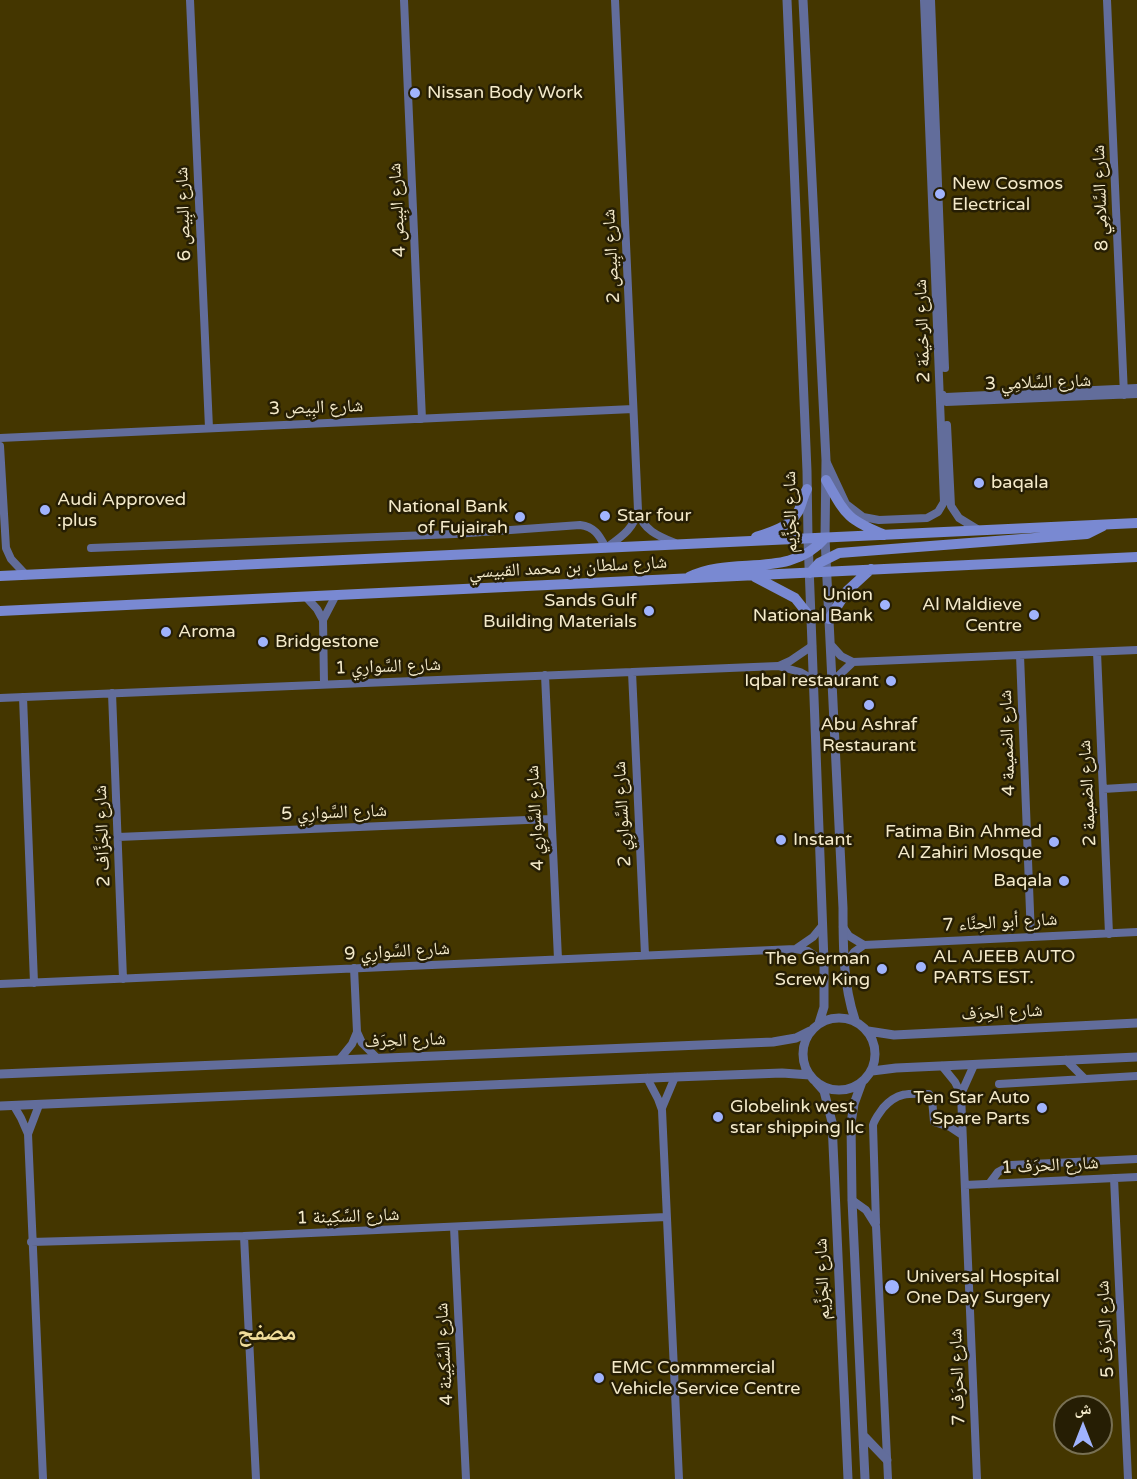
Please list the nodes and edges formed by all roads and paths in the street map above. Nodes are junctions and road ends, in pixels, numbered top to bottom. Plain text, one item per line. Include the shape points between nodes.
1 (190, 0) edge
2 (404, 0) edge
3 (615, 0) edge
4 (787, 0) edge
5 (804, 0) edge
6 (924, 0) edge
7 (931, 0) edge
8 (1107, 0) edge
9 (1137, 388) edge
10 (1124, 392) junction
11 (1137, 394) edge
12 (944, 400) junction
13 (633, 409) junction
14 (422, 419) junction
15 (209, 428) junction
16 (0, 438) edge
17 (0, 446) edge
18 (826, 460) junction
19 (826, 480) junction
20 (807, 489) junction
21 (638, 510) junction
22 (1137, 523) edge
23 (1104, 524) junction
24 (978, 530) junction
25 (888, 536) junction
26 (825, 538) junction
27 (808, 539) junction
28 (743, 542) junction
29 (5, 544) junction
30 (679, 545) junction
31 (91, 548) dead end
32 (606, 548) junction
33 (808, 553) junction
34 (0, 557) edge
35 (1137, 557) edge
36 (826, 558) junction
37 (871, 569) junction
38 (827, 571) junction
39 (810, 573) junction
40 (26, 575) junction
41 (0, 576) edge
42 (752, 576) junction
43 (685, 579) junction
44 (336, 596) junction
45 (306, 597) junction
46 (0, 611) edge
47 (811, 618) junction
48 (829, 619) junction
49 (323, 620) junction
50 (812, 646) junction
51 (832, 646) junction
52 (1137, 650) edge
53 (1097, 652) junction
54 (1020, 655) junction
55 (853, 662) junction
56 (778, 666) junction
57 (632, 672) junction
58 (545, 675) junction
59 (814, 680) junction
60 (833, 681) junction
61 (324, 684) junction
62 (112, 693) junction
63 (23, 697) junction
64 (0, 698) edge
65 (1137, 787) edge
66 (1103, 789) junction
67 (551, 819) junction
68 (118, 837) junction
69 (822, 926) junction
70 (843, 927) junction
71 (1137, 932) edge
72 (1109, 934) junction
73 (1031, 937) junction
74 (864, 945) junction
75 (795, 949) junction
76 (645, 955) junction
77 (558, 959) junction
78 (824, 962) junction
79 (844, 967) junction
80 (354, 968) junction
81 (123, 979) junction
82 (34, 983) junction
83 (0, 984) edge
84 (855, 1020) junction
85 (819, 1023) junction
86 (1137, 1023) edge
87 (810, 1031) junction
88 (868, 1031) junction
89 (357, 1032) junction
90 (377, 1058) junction
91 (1137, 1058) edge
92 (339, 1060) junction
93 (1066, 1060) junction
94 (974, 1065) junction
95 (942, 1066) junction
96 (872, 1071) junction
97 (0, 1074) edge
98 (1137, 1076) edge
99 (675, 1077) junction
100 (646, 1078) junction
101 (1084, 1078) junction
102 (813, 1079) junction
103 (862, 1082) junction
104 (999, 1084) dead end
105 (961, 1094) junction
106 (39, 1105) junction
107 (0, 1106) edge
108 (14, 1106) junction
109 (662, 1110) junction
110 (28, 1134) junction
111 (962, 1135) junction
112 (1137, 1159) edge
113 (1137, 1177) edge
114 (1114, 1178) junction
115 (989, 1184) junction
116 (965, 1185) junction
117 (852, 1200) junction
118 (876, 1204) junction
119 (861, 1206) junction
120 (666, 1217) junction
121 (876, 1226) junction
122 (454, 1227) junction
123 (244, 1236) junction
124 (32, 1242) junction
125 (863, 1435) junction
126 (887, 1460) junction
127 (43, 1479) edge
128 (256, 1479) edge
129 (466, 1479) edge
130 (680, 1479) edge
131 (848, 1479) edge
132 (865, 1479) edge
133 (888, 1479) edge
134 (977, 1479) edge
135 (1128, 1479) edge

1 - 15 street, شارع البِيص 6
2 - 14 street, شارع البِيص 4
3 - 13 street, شارع البِيص 2
4 - 20 street, شارع الجَزِّيم
5 - 18 street, شارع الجَزِّيم
6 - 12 street, شارع الرخيمَة 2
7 - 12 street, شارع الرخيمَة 2
8 - 10 street, شارع السَّلامِي 8
9 - 10 street, شارع السَّلامِي 3
10 - 11 street, شارع السَّلامِي 3
10 - 12 street, شارع السَّلامِي 3
12 - 18 street, شارع الرخيمَة 2 via 945,498 931,517 879,520 858,515 843,499
12 - 24 street, شارع الرخيمَة 2 via 951,506 959,518
13 - 14 street, شارع البِيص 3
13 - 21 street, شارع البِيص 2
14 - 15 street, شارع البِيص 3
15 - 16 street, شارع البِيص 3
17 - 29 street
18 - 19 street, شارع الجَزِّيم
19 - 25 main road via 847,515
19 - 26 street, شارع الجَزِّيم
20 - 27 street, شارع الجَزِّيم
20 - 28 main road via 791,520
21 - 30 street via 651,531
21 - 32 street via 631,528
22 - 23 main road, شارع سلطان بن محمد القبيسي
23 - 24 main road, شارع سلطان بن محمد القبيسي
23 - 36 main road via 1087,534 863,551
24 - 25 main road, شارع سلطان بن محمد القبيسي
25 - 26 main road, شارع سلطان بن محمد القبيسي
26 - 27 main road, شارع سلطان بن محمد القبيسي
26 - 33 main road
26 - 36 street, شارع الجَزِّيم
27 - 28 main road, شارع سلطان بن محمد القبيسي
27 - 33 street, شارع الجَزِّيم
28 - 30 main road, شارع سلطان بن محمد القبيسي
29 - 34 street
29 - 40 street via 11,559
30 - 32 main road, شارع سلطان بن محمد القبيسي
31 - 32 street via 580,525 597,532
32 - 40 main road, شارع سلطان بن محمد القبيسي
33 - 39 street, شارع الجَزِّيم
33 - 43 main road via 783,563 703,570
35 - 37 main road, شارع سلطان بن محمد القبيسي
36 - 38 street, شارع الجَزِّيم
36 - 39 main road
37 - 38 main road, شارع سلطان بن محمد القبيسي
37 - 48 main road via 847,591
38 - 39 main road, شارع سلطان بن محمد القبيسي
38 - 48 street, شارع الجَزِّيم
39 - 42 main road, شارع سلطان بن محمد القبيسي
39 - 47 street, شارع الجَزِّيم
40 - 41 main road, شارع سلطان بن محمد القبيسي
42 - 43 main road, شارع سلطان بن محمد القبيسي
42 - 47 main road via 795,598
43 - 44 main road, شارع سلطان بن محمد القبيسي
44 - 45 main road, شارع سلطان بن محمد القبيسي
44 - 49 street
45 - 46 main road, شارع سلطان بن محمد القبيسي
45 - 49 street
47 - 50 street, شارع الجَزِّيم
48 - 51 street, شارع الجَزِّيم
49 - 61 street
50 - 56 street, شارع السَّوارِي 1
50 - 59 street, شارع الجَزِّيم
51 - 55 street
51 - 60 street, شارع الجَزِّيم
52 - 53 street
53 - 54 street
53 - 66 street, شارع الضميمة 2
54 - 55 street
54 - 73 street, شارع الضميمة 4
55 - 60 street
56 - 57 street, شارع السَّوارِي 1
56 - 59 street, شارع السَّوارِي 1
57 - 58 street, شارع السَّوارِي 1
57 - 76 street, شارع السَّوارِي 2
58 - 61 street, شارع السَّوارِي 1
58 - 67 street, شارع السَّوارِي 4
59 - 69 street, شارع الجَزِّيم
60 - 70 street, شارع الجَزِّيم
61 - 62 street, شارع السَّوارِي 1
62 - 63 street, شارع السَّوارِي 1
62 - 68 street, شارع الجَزَّاف 2
63 - 64 street, شارع السَّوارِي 1
63 - 82 street
65 - 66 street
66 - 72 street, شارع الضميمة 2
67 - 68 street, شارع السَّوارِي 5
67 - 77 street, شارع السَّوارِي 4
68 - 81 street, شارع الجَزَّاف 2
69 - 75 street
69 - 78 street, شارع الجَزِّيم
70 - 74 street
70 - 79 street, شارع الجَزِّيم
71 - 72 street, شارع أبو الحِنَّاء 7
72 - 73 street, شارع أبو الحِنَّاء 7
73 - 74 street, شارع أبو الحِنَّاء 7
74 - 79 street
75 - 76 street, شارع السَّوارِي 9
75 - 78 street, شارع السَّوارِي 9 via 808,951
76 - 77 street, شارع السَّوارِي 9
77 - 80 street, شارع السَّوارِي 9
78 - 85 street, شارع الجَزِّيم via 824,1007
79 - 84 street, شارع الجَزِّيم
80 - 81 street, شارع السَّوارِي 9
80 - 89 street
81 - 82 street, شارع السَّوارِي 9
82 - 83 street, شارع السَّوارِي 9
84 - 85 street via 837,1017
84 - 88 street
85 - 87 street
86 - 88 street, شارع الحِرَف via 894,1035
87 - 90 street, شارع الحِرَف via 773,1042
87 - 102 street via 803,1053
88 - 96 street via 876,1050
89 - 90 street
89 - 92 street
90 - 92 street, شارع الحِرَف
91 - 93 street
92 - 97 street, شارع الحِرَف
93 - 94 street
93 - 101 street
94 - 95 street
94 - 105 street, شارع الحرَف 7
95 - 96 street
95 - 105 street
96 - 103 street
98 - 101 street
99 - 100 street
99 - 102 street via 782,1073
99 - 109 street
100 - 106 street
100 - 109 street
101 - 104 street
102 - 103 street via 839,1090
102 - 131 street, شارع الجَزِّيم via 824,1092 832,1122
103 - 117 street, شارع الجَزِّيم via 851,1123
105 - 111 street, شارع الحرَف 7
106 - 108 street
106 - 110 street
107 - 108 street
108 - 110 street
109 - 120 street
110 - 124 street
111 - 116 street, شارع الحرَف 7
111 - 118 street via 934,1122 929,1094 893,1098 873,1125
112 - 115 street via 1011,1166 998,1172
113 - 114 street, شارع الحرَف 1
114 - 115 street, شارع الحرَف 1
114 - 135 street, شارع الحرَف 5
115 - 116 street, شارع الحرَف 1
116 - 134 street, شارع الحرَف 7
117 - 119 street
117 - 125 street, شارع الجَزِّيم
118 - 119 street
118 - 121 street
119 - 121 street
120 - 122 street, شارع السَّكِينة 1
120 - 130 street
121 - 126 street
122 - 123 street, شارع السَّكِينة 1
122 - 129 street, شارع السَّكِينة 4
123 - 124 street, شارع السَّكِينة 1
123 - 128 street
124 - 127 street
125 - 126 street
125 - 132 street, شارع الجَزِّيم
126 - 133 street

